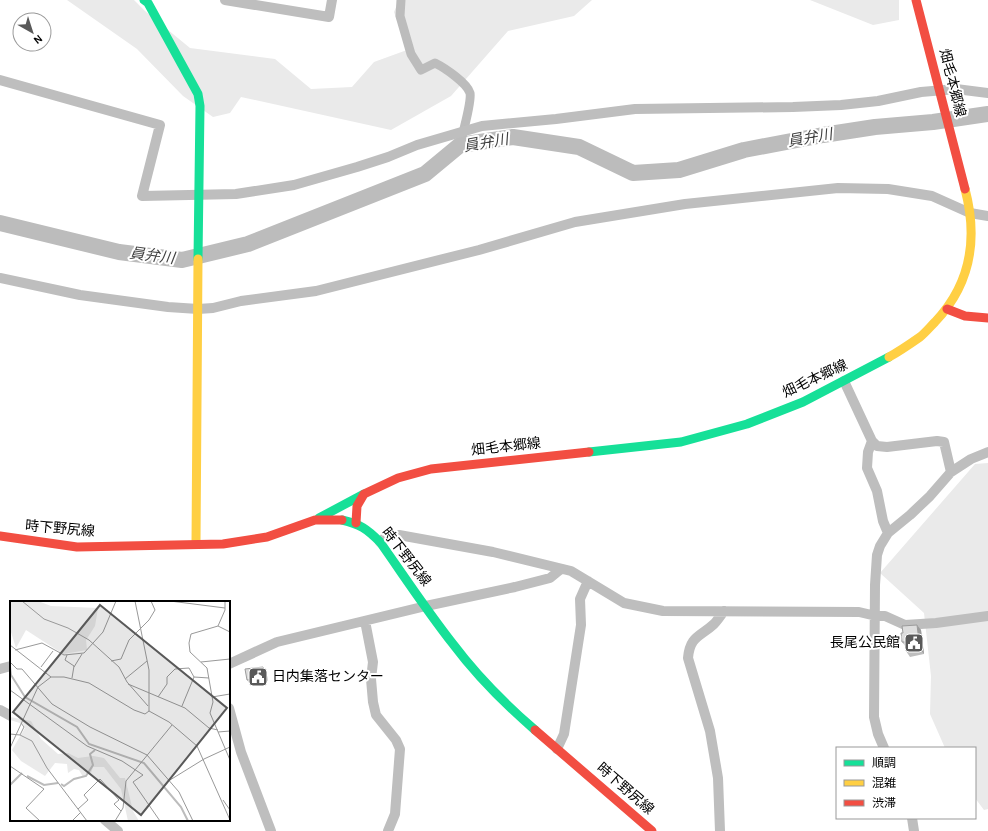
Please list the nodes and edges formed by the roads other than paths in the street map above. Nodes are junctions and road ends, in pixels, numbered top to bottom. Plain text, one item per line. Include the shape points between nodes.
1 (144, 0) edge
2 (225, 0) edge
3 (332, 0) edge
4 (916, 0) edge
5 (0, 80) edge
6 (940, 90) junction
7 (988, 93) edge
8 (198, 200) junction
9 (970, 213) junction
10 (988, 216) edge
11 (0, 278) edge
12 (198, 304) junction
13 (947, 309) junction
14 (988, 318) edge
15 (844, 381) junction
16 (872, 441) junction
17 (988, 452) edge
18 (951, 472) junction
19 (364, 494) junction
20 (315, 520) junction
21 (356, 523) junction
22 (888, 533) junction
23 (0, 536) edge
24 (380, 542) junction
25 (196, 544) junction
26 (561, 569) junction
27 (588, 581) junction
28 (426, 606) junction
29 (724, 611) junction
30 (876, 616) junction
31 (988, 616) edge
32 (365, 621) junction
33 (230, 664) edge
34 (10, 666) edge
35 (0, 669) edge
36 (0, 710) edge
37 (230, 712) edge
38 (10, 715) edge
39 (884, 747) edge
40 (557, 749) junction
41 (912, 819) edge
42 (271, 831) edge
43 (388, 831) edge
44 (652, 831) edge
45 (720, 831) edge
46 (914, 831) edge

1 - 8 main road via 198,94
2 - 3 street via 329,17
4 - 6 main road, 畑毛本郷線
5 - 8 street via 160,125 142,196
6 - 7 street
6 - 8 street via 841,105 635,109 482,126 417,144 368,164 294,185
6 - 9 main road, 畑毛本郷線
8 - 12 main road
9 - 10 street
9 - 12 street via 932,196 888,189 838,188 685,204 574,222 479,250 316,291 241,300 213,308
9 - 13 main road, 畑毛本郷線 via 971,239 968,262 960,287
11 - 12 street via 80,295 168,307
12 - 25 main road
13 - 14 main road via 965,316
13 - 15 main road, 畑毛本郷線 via 921,336 884,362
15 - 16 street
15 - 19 main road, 畑毛本郷線 via 803,402 747,424 680,442 431,469 398,478
16 - 18 street via 877,446 887,447 944,442
16 - 22 street via 867,468 877,491
17 - 18 street via 970,459
18 - 22 street via 930,496
19 - 20 main road, 畑毛本郷線
19 - 21 main road via 357,506
20 - 21 main road, 時下野尻線 via 338,519
20 - 25 main road, 時下野尻線 via 267,537 223,544
21 - 24 main road, 時下野尻線
22 - 30 street via 877,556
23 - 25 main road, 時下野尻線 via 77,548
24 - 26 street via 388,535 399,535 493,552
24 - 28 main road, 時下野尻線
26 - 27 street via 571,571
26 - 28 street via 550,578
27 - 29 street via 624,603 663,611
27 - 40 street via 580,599 580,624 564,734
28 - 32 street
28 - 40 main road, 時下野尻線 via 484,682
29 - 30 street via 859,612
29 - 45 street via 714,624 694,639 689,648 688,658 710,731 718,778
30 - 31 street via 885,616 905,625
30 - 39 street via 874,717
32 - 33 street via 277,642
32 - 43 street via 373,662 371,679 376,715 400,749 396,814
34 - 35 street
36 - 38 street
37 - 42 street via 241,752
40 - 44 main road, 時下野尻線
41 - 46 street

